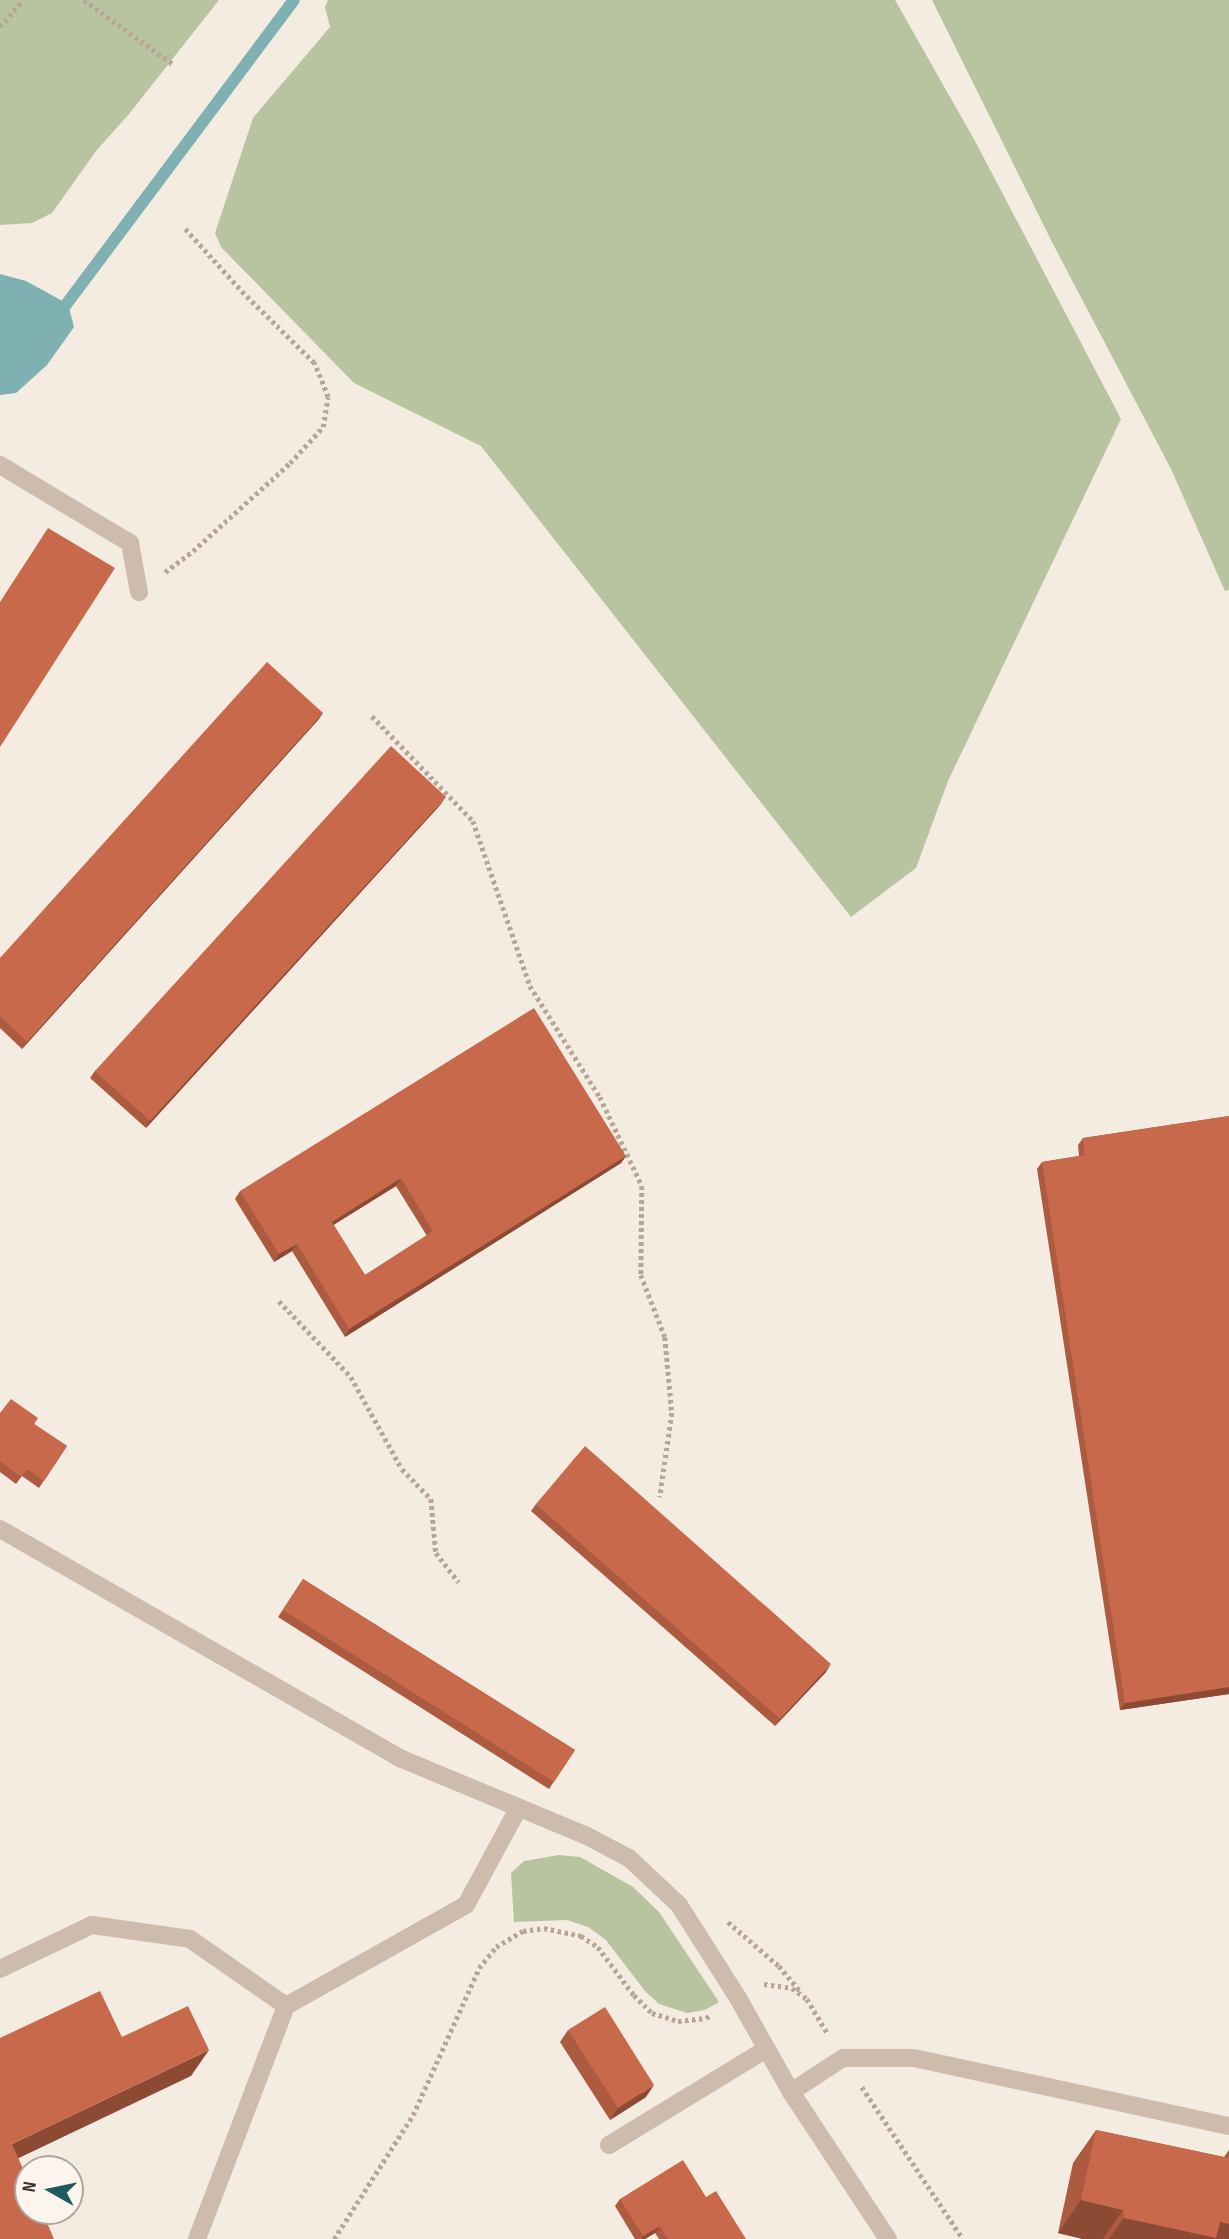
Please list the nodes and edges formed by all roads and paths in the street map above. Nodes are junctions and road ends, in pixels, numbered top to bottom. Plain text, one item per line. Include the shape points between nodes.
1 (23, 0) edge
2 (84, 0) edge
3 (0, 27) edge
4 (174, 65) dead end
5 (185, 229) dead end
6 (0, 465) edge
7 (139, 592) joint
8 (372, 716) dead end
9 (279, 1301) dead end
10 (660, 1497) dead end
11 (0, 1529) edge
12 (459, 1582) dead end
13 (519, 1807) junction
14 (0, 1969) edge
15 (738, 1998) junction
16 (286, 2006) junction
17 (766, 2049) junction
18 (843, 2058) junction
19 (791, 2092) junction
20 (1229, 2126) edge
21 (609, 2145) dead end
22 (197, 2239) edge
23 (334, 2239) edge
24 (888, 2239) edge
25 (963, 2239) edge

1 - 3 path
2 - 4 path
5 - 7 path via 314,363 328,397 323,428 290,463 194,551
6 - 7 street via 130,543
8 - 10 path via 473,821 530,986 600,1097 642,1186 641,1275 665,1337 672,1413
9 - 12 path via 351,1377 402,1469 431,1499 436,1553
11 - 13 street via 402,1759
13 - 15 street via 629,1858 679,1905
13 - 16 street via 466,1905
14 - 16 street via 92,1925 190,1939
15 - 17 street
15 - 18 path via 759,1984 792,1988 807,1999
15 - 23 path via 706,2018 678,2021 652,2013 598,1947 581,1936 544,1928 523,1931 496,1947 479,1968 413,2115
16 - 22 street
17 - 19 street
17 - 21 street
18 - 19 street
18 - 20 street via 914,2058
18 - 25 path
19 - 24 street

